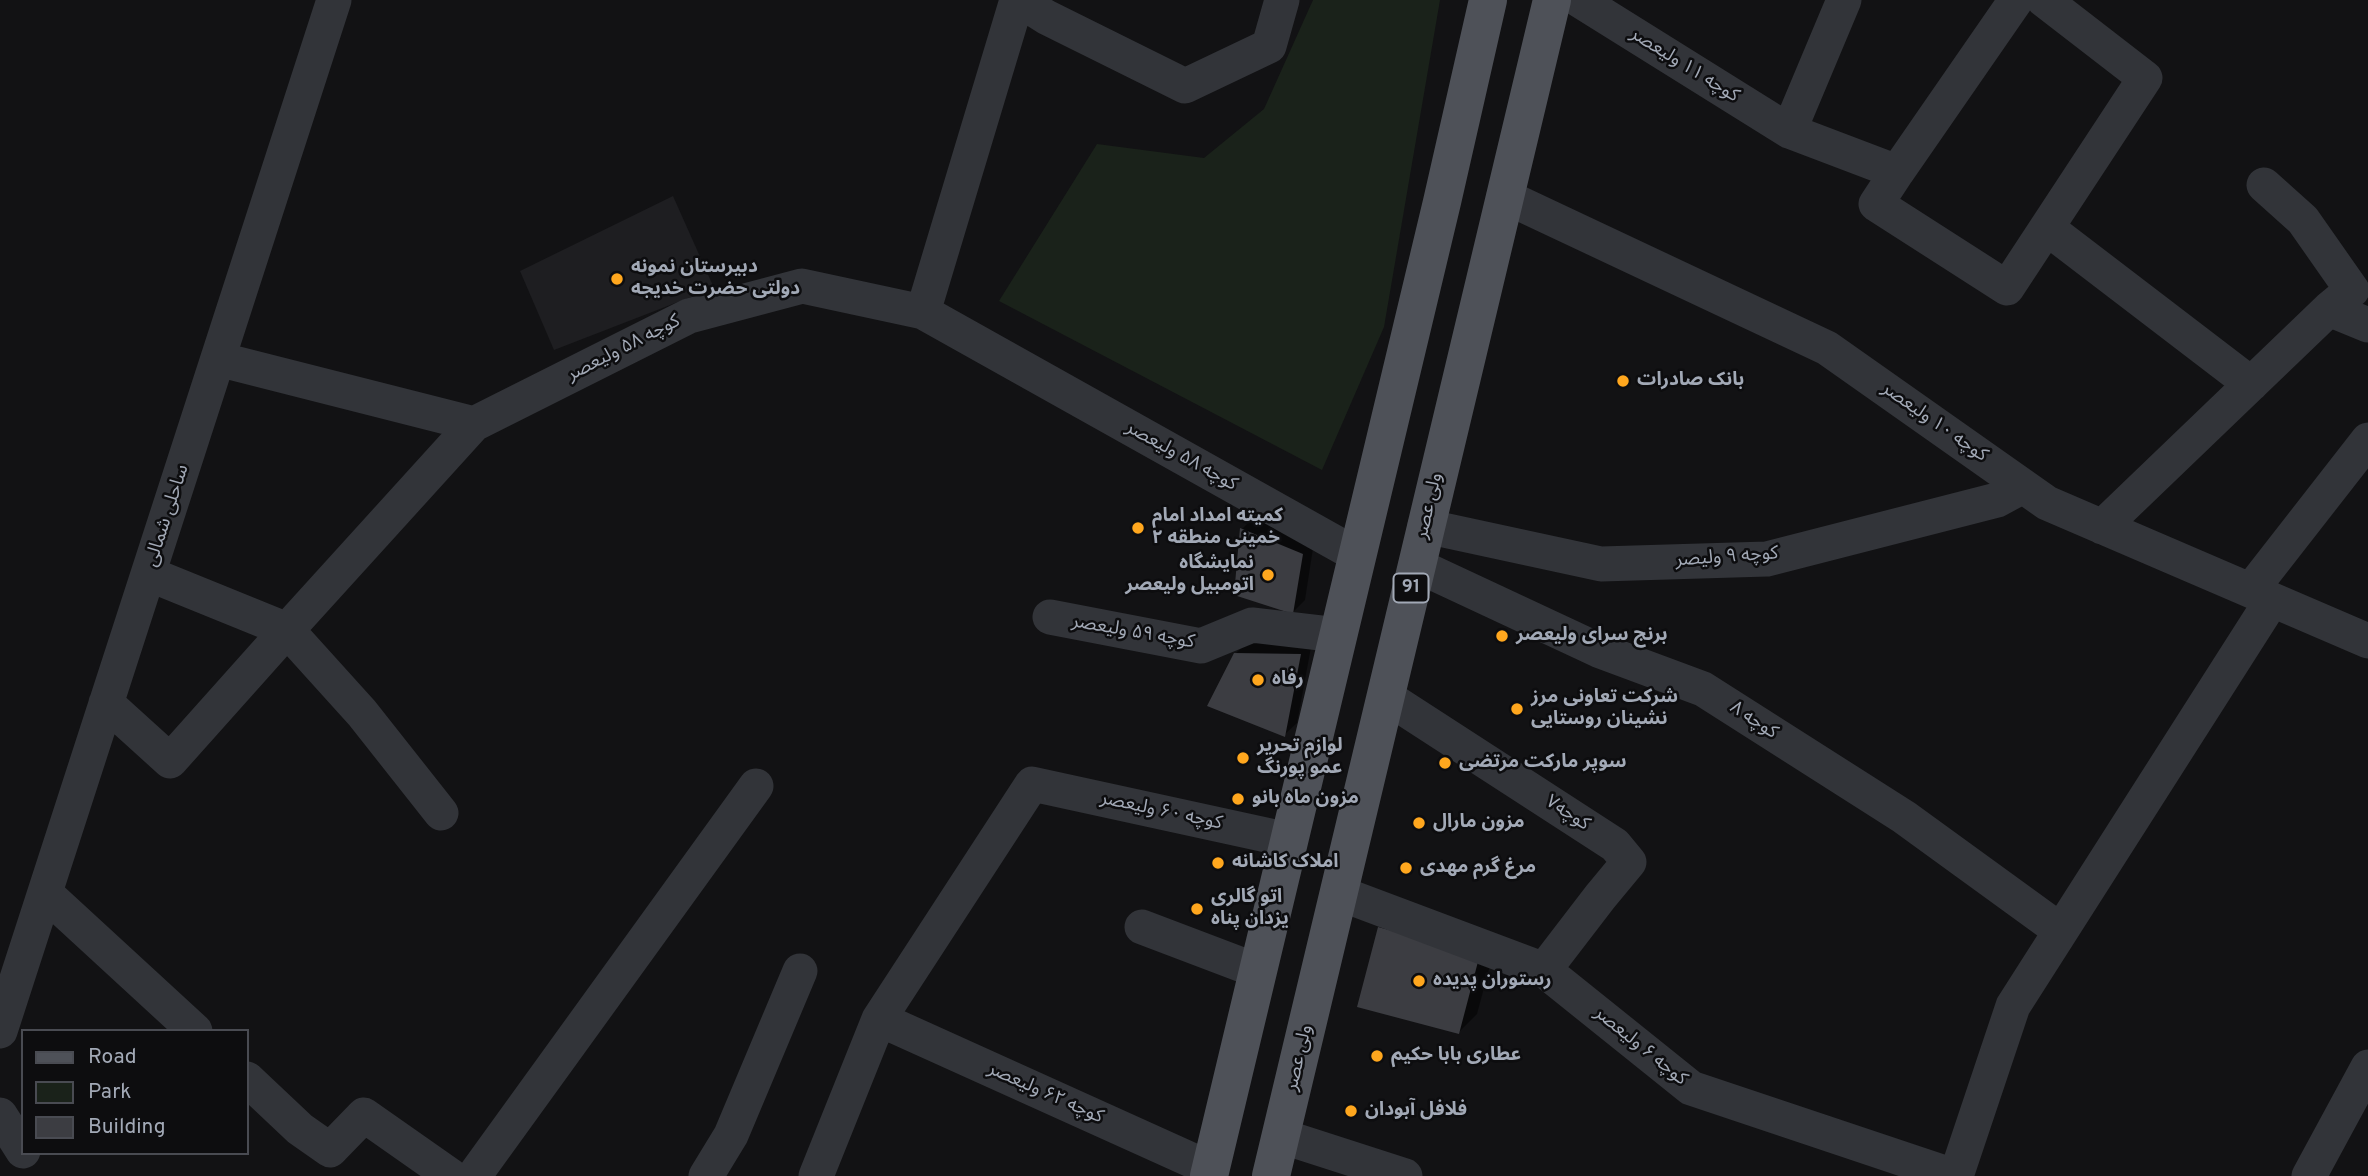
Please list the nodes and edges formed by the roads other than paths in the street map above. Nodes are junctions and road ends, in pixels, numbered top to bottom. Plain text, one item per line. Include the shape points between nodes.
1 (334, 0) edge
2 (1018, 0) edge
3 (1282, 0) edge
4 (1488, 0) edge
5 (1552, 0) edge
6 (1579, 0) edge
7 (1843, 0) edge
8 (2016, 0) edge
9 (2044, 0) edge
10 (1789, 131) junction
11 (1897, 172) junction
12 (2264, 185) dead end
13 (1504, 196) junction
14 (2046, 228) junction
15 (2329, 309) junction
16 (923, 312) junction
17 (2368, 325) edge
18 (218, 359) junction
19 (2251, 384) junction
20 (474, 424) junction
21 (2368, 440) edge
22 (2023, 486) junction
23 (1425, 526) junction
24 (2102, 527) junction
25 (1357, 555) junction
26 (1416, 565) junction
27 (149, 574) junction
28 (2262, 595) junction
29 (1050, 617) dead end
30 (287, 630) junction
31 (1338, 635) junction
32 (2368, 641) edge
33 (1385, 696) junction
34 (106, 703) junction
35 (757, 786) dead end
36 (441, 813) dead end
37 (1289, 840) junction
38 (45, 893) junction
39 (1339, 893) junction
40 (1142, 927) dead end
41 (2061, 931) junction
42 (1544, 970) junction
43 (800, 971) dead end
44 (1258, 971) junction
45 (879, 1019) junction
46 (193, 1029) edge
47 (0, 1031) edge
48 (2367, 1071) edge
49 (248, 1081) edge
50 (0, 1115) edge
51 (1281, 1136) junction
52 (21, 1147) edge
53 (26, 1155) edge
54 (1210, 1173) edge
55 (39, 1176) edge
56 (451, 1176) edge
57 (474, 1176) edge
58 (706, 1176) edge
59 (816, 1176) edge
60 (1271, 1176) edge
61 (1405, 1176) edge
62 (1955, 1176) edge
63 (2309, 1176) edge

1 - 18 street, ساحلی شمالی
2 - 3 street via 1185,86 1269,46
2 - 16 street
4 - 25 main road
5 - 13 main road, ولی عصر / 91
6 - 10 street, کوچه ۱۱ ولیعصر
7 - 10 street
8 - 11 street
9 - 14 street via 2145,78
10 - 11 street, کوچه ۱۱ ولیعصر
11 - 14 street via 1876,204 2007,288
12 - 15 street via 2303,219 2352,290
13 - 22 street, کوچه ۱۰ ولیعصر via 1827,348
13 - 23 main road, ولی عصر / 91
14 - 19 street
15 - 17 street
15 - 19 street
16 - 20 street, کوچه ۵۸ ولیعصر via 802,286 689,316
16 - 25 street, کوچه ۵۸ ولیعصر
18 - 20 street
18 - 27 street, ساحلی شمالی
19 - 24 street
20 - 30 street
21 - 28 street
22 - 23 street, کوچه ۹ ولیصر via 1997,500 1767,559 1601,564
22 - 24 street, کوچه ۱۰ ولیعصر via 2047,503
23 - 26 main road, ولی عصر / 91
24 - 28 street, کوچه ۱۰ ولیعصر
25 - 31 main road
26 - 33 main road, ولی عصر / 91
26 - 41 street, کوچه ۸ via 1598,650 1703,689 1904,817
27 - 30 street
27 - 34 street, ساحلی شمالی
28 - 32 street, کوچه ۱۰ ولیعصر
28 - 41 street
29 - 31 street, کوچه ۵۹ ولیعصر via 1201,646 1252,625
30 - 34 street via 170,761
30 - 36 street via 362,713
31 - 37 main road
33 - 39 main road, ولی عصر / 91
33 - 42 street, کوچه۷ via 1615,845 1629,862
34 - 38 street, ساحلی شمالی
35 - 57 street
37 - 44 main road
37 - 45 street, کوچه ۶۰ ولیعصر via 1032,784
38 - 46 street
38 - 47 street, ساحلی شمالی
39 - 42 street, کوچه ۶ ولیعصر
39 - 51 main road, ولی عصر / 91
40 - 44 street
41 - 62 street via 2013,1006
42 - 62 street, کوچه ۶ ولیعصر via 1691,1088
43 - 58 street via 731,1135
44 - 54 main road
45 - 54 street, کوچه ۶۲ ولیعصر
45 - 59 street
48 - 63 street
49 - 56 street via 299,1129 330,1150 364,1115
50 - 52 street
51 - 60 main road, ولی عصر / 91
51 - 61 street
53 - 55 street

